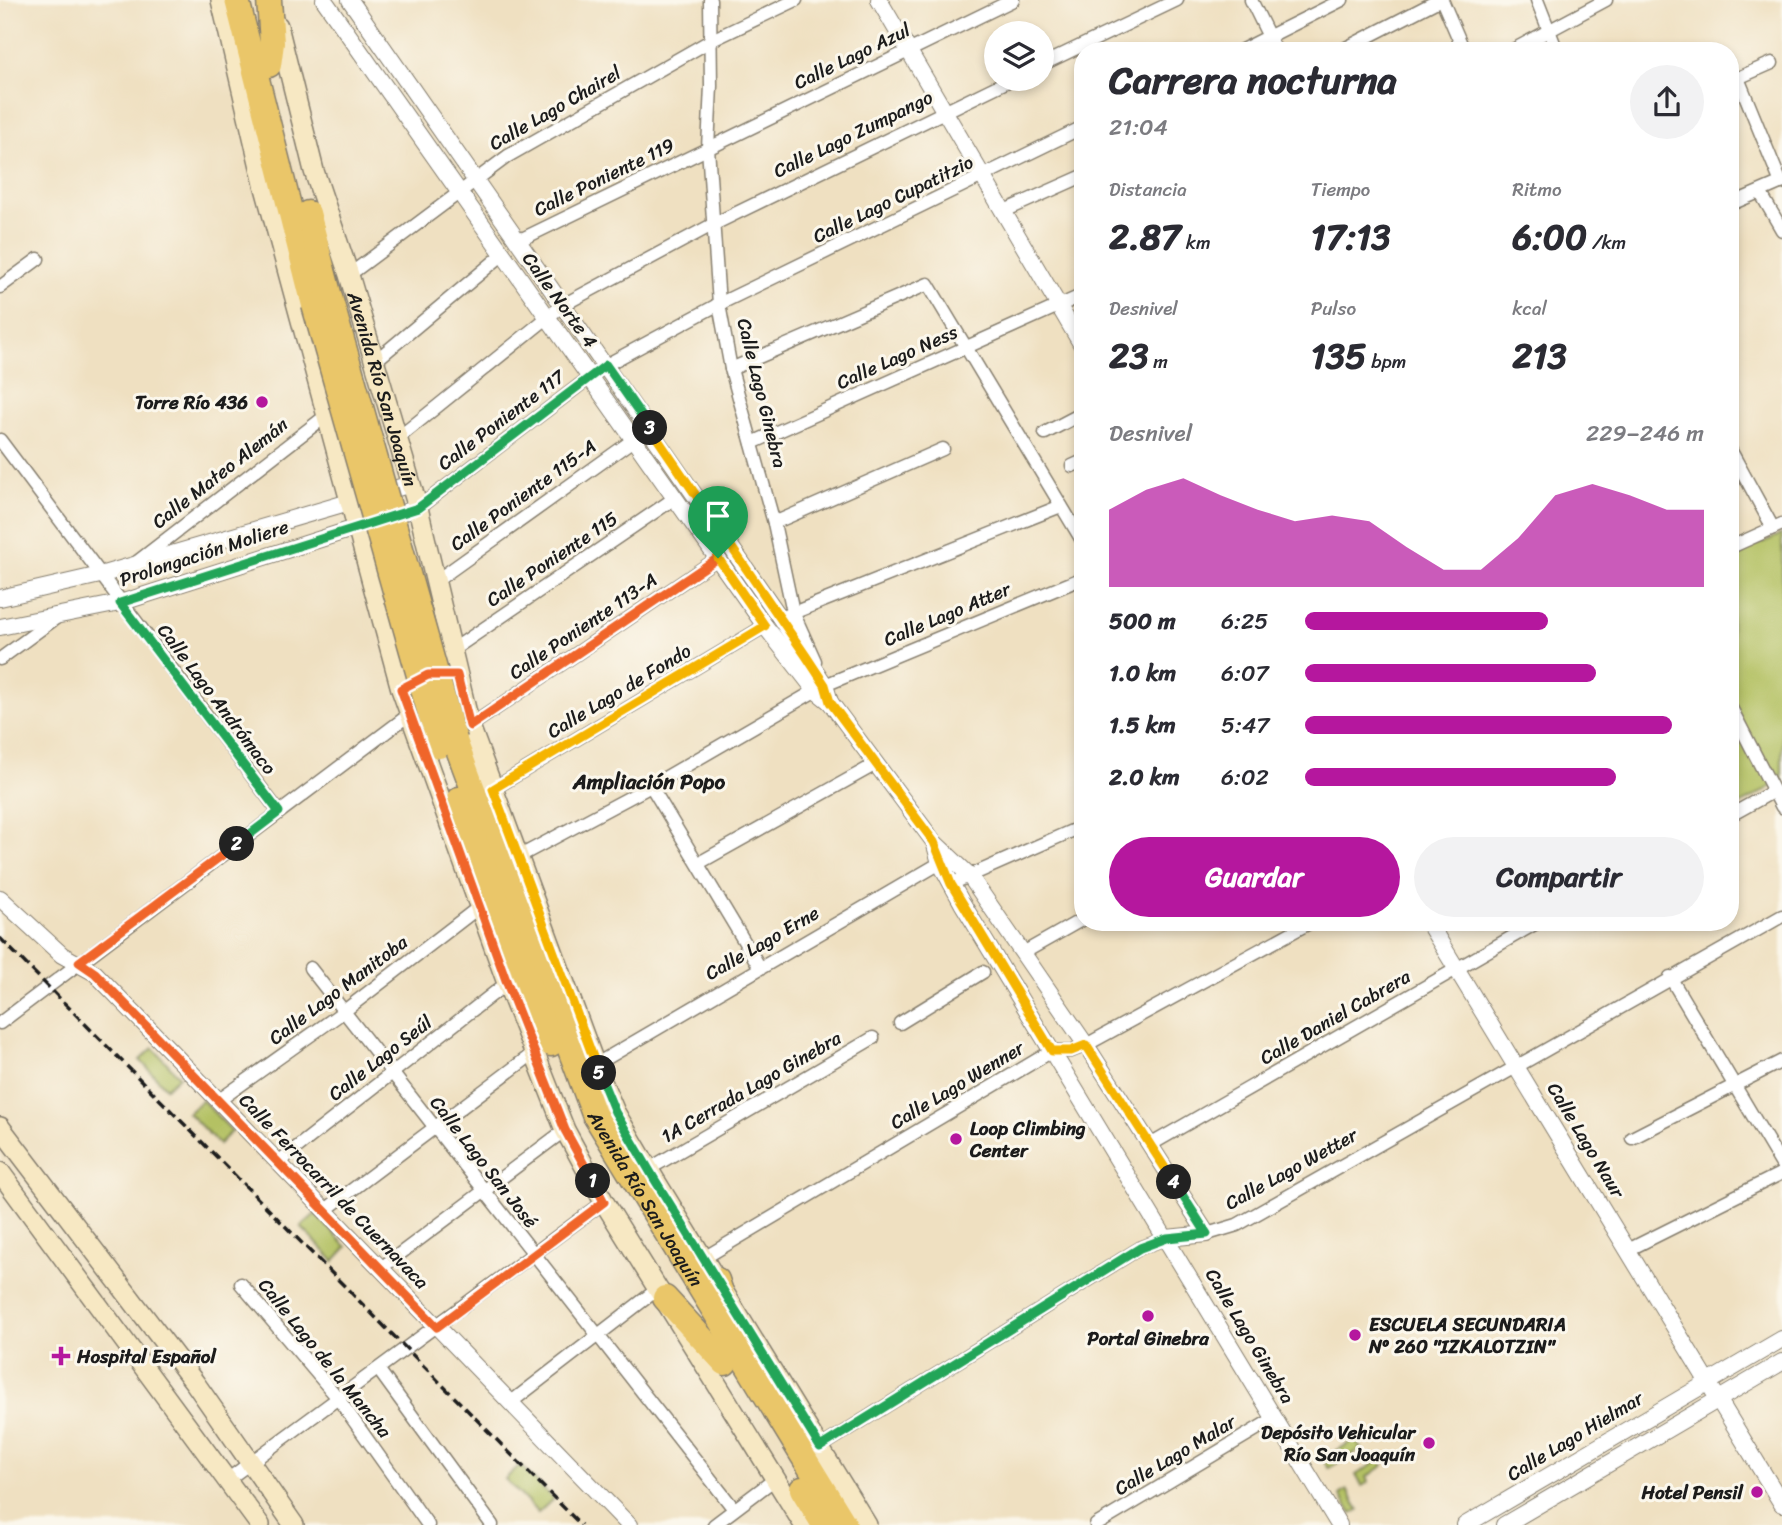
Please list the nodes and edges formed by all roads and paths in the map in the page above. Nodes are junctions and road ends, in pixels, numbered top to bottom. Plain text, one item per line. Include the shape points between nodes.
1 (253, 0) edge
2 (270, 0) edge
3 (324, 0) edge
4 (350, 0) edge
5 (710, 0) edge
6 (796, 0) edge
7 (879, 0) edge
8 (1013, 0) edge
9 (1177, 0) edge
10 (1251, 0) edge
11 (1342, 0) edge
12 (1441, 0) edge
13 (1537, 0) edge
14 (1606, 0) edge
15 (227, 3) edge
16 (1550, 32) junction
17 (1269, 37) junction
18 (710, 41) junction
19 (1089, 42) edge
20 (1259, 42) edge
21 (1272, 42) edge
22 (1358, 42) edge
23 (1460, 42) edge
24 (1529, 42) edge
25 (1554, 42) edge
26 (1074, 49) edge
27 (909, 50) junction
28 (1054, 59) edge
29 (1772, 63) dead end
30 (262, 68) junction
31 (1739, 78) edge
32 (986, 91) edge
33 (1739, 91) edge
34 (944, 111) junction
35 (1074, 131) edge
36 (708, 148) junction
37 (982, 177) junction
38 (475, 179) junction
39 (1074, 180) edge
40 (1782, 183) edge
41 (1760, 192) junction
42 (458, 193) junction
43 (1739, 201) edge
44 (1002, 212) junction
45 (712, 225) junction
46 (1782, 230) edge
47 (518, 242) junction
48 (502, 255) junction
49 (38, 259) dead end
50 (349, 275) junction
51 (0, 287) edge
52 (1074, 299) edge
53 (719, 304) junction
54 (563, 305) junction
55 (1058, 306) junction
56 (546, 317) junction
57 (1074, 332) edge
58 (965, 348) junction
59 (374, 362) junction
60 (606, 365) junction
61 (731, 369) junction
62 (589, 376) junction
63 (327, 415) junction
64 (1074, 418) edge
65 (1045, 433) dead end
66 (398, 438) junction
67 (0, 440) edge
68 (633, 440) junction
69 (752, 443) junction
70 (943, 449) dead end
71 (1739, 464) edge
72 (411, 484) junction
73 (675, 498) junction
74 (351, 500) junction
75 (1061, 506) junction
76 (418, 508) junction
77 (774, 523) junction
78 (357, 526) junction
79 (1777, 526) edge
80 (1074, 527) edge
81 (1739, 543) edge
82 (718, 558) junction
83 (137, 562) junction
84 (100, 575) junction
85 (436, 581) junction
86 (1074, 582) edge
87 (0, 598) edge
88 (120, 603) junction
89 (63, 612) junction
90 (787, 616) junction
91 (765, 626) junction
92 (0, 627) edge
93 (451, 651) junction
94 (0, 659) edge
95 (457, 675) junction
96 (820, 688) junction
97 (401, 689) junction
98 (410, 714) junction
99 (1739, 723) edge
100 (455, 738) junction
101 (876, 764) junction
102 (652, 786) junction
103 (493, 789) junction
104 (1774, 791) junction
105 (1782, 807) edge
106 (1739, 811) edge
107 (279, 812) junction
108 (1074, 829) edge
109 (518, 857) junction
110 (945, 860) junction
111 (699, 863) junction
112 (969, 875) junction
113 (951, 884) junction
114 (0, 898) edge
115 (479, 907) junction
116 (1782, 916) edge
117 (1074, 924) edge
118 (1295, 931) edge
119 (1434, 931) edge
120 (1522, 931) edge
121 (1023, 953) junction
122 (79, 962) junction
123 (759, 966) junction
124 (310, 968) dead end
125 (1457, 969) junction
126 (542, 972) junction
127 (983, 972) dead end
128 (1670, 977) junction
129 (507, 983) junction
130 (534, 1001) junction
131 (343, 1012) junction
132 (0, 1023) edge
133 (900, 1023) dead end
134 (873, 1038) dead end
135 (1086, 1045) junction
136 (1052, 1051) junction
137 (535, 1052) junction
138 (592, 1056) junction
139 (1782, 1061) edge
140 (1516, 1065) junction
141 (391, 1074) junction
142 (1735, 1086) junction
143 (218, 1101) junction
144 (0, 1127) edge
145 (433, 1127) junction
146 (565, 1130) junction
147 (1632, 1138) dead end
148 (1150, 1145) junction
149 (277, 1163) junction
150 (1782, 1165) edge
151 (649, 1169) junction
152 (0, 1172) edge
153 (1782, 1173) edge
154 (484, 1193) junction
155 (604, 1202) junction
156 (324, 1211) junction
157 (1207, 1234) junction
158 (1167, 1238) junction
159 (1628, 1250) junction
160 (533, 1255) junction
161 (704, 1258) junction
162 (381, 1268) junction
163 (717, 1280) junction
164 (241, 1284) dead end
165 (662, 1293) junction
166 (437, 1327) junction
167 (599, 1335) junction
168 (1782, 1339) edge
169 (734, 1362) junction
170 (1782, 1362) edge
171 (378, 1369) junction
172 (1706, 1381) junction
173 (195, 1384) junction
174 (337, 1397) junction
175 (1717, 1398) junction
176 (169, 1402) junction
177 (510, 1402) junction
178 (1275, 1418) junction
179 (820, 1447) junction
180 (249, 1464) junction
181 (775, 1479) junction
182 (227, 1480) junction
183 (1779, 1493) edge
184 (734, 1509) junction
185 (260, 1525) edge
186 (294, 1525) edge
187 (428, 1525) edge
188 (492, 1525) edge
189 (629, 1525) edge
190 (714, 1525) edge
191 (804, 1525) edge
192 (824, 1525) edge
193 (845, 1525) edge
194 (867, 1525) edge
195 (1096, 1525) edge
196 (1339, 1525) edge
197 (1465, 1525) edge
198 (1504, 1525) edge

1 - 30 highway, Avenida Río San Joaquín
2 - 30 highway via 272,43
2 - 50 main road, Avenida Río San Joaquín via 314,171
3 - 42 street, Calle Norte 4
4 - 38 street, Calle Norte 4
5 - 18 street, Calle Lago Ginebra
6 - 18 street, Calle Lago Chairel
7 - 27 street
8 - 27 street, Calle Lago Azul
9 - 19 street
10 - 17 street
11 - 17 street
12 - 22 street
12 - 23 street
13 - 16 street
14 - 16 street
15 - 30 highway
15 - 63 main road, Avenida Río San Joaquín via 264,184
16 - 24 street
16 - 25 street
17 - 20 street
17 - 21 street
18 - 36 street, Calle Lago Ginebra
18 - 38 street, Calle Lago Chairel
26 - 28 street
27 - 34 street
27 - 36 street, Calle Lago Azul
29 - 31 street
30 - 100 highway, Avenida Río San Joaquín, bridge via 322,303
32 - 34 street, Calle Lago Zumpango
33 - 40 street
34 - 37 street
34 - 45 street, Calle Lago Zumpango
35 - 37 street, Calle Lago Cupatitzio
36 - 45 street, Calle Lago Ginebra
36 - 47 street, Calle Poniente 119
37 - 44 street
37 - 53 street, Calle Lago Cupatitzio
38 - 42 street, Calle Lago Chairel
38 - 47 street, Calle Norte 4
39 - 44 street
40 - 41 street
41 - 43 street
41 - 46 street
42 - 48 street, Calle Norte 4
42 - 50 street, Calle Lago Chairel
44 - 55 street
45 - 53 street, Calle Lago Ginebra
45 - 54 street, Calle Lago Zumpango
47 - 54 street, Calle Norte 4
48 - 56 street, Calle Norte 4
48 - 59 street
49 - 51 street
50 - 59 main road, Avenida Río San Joaquín
52 - 55 street, Calle Lago Ness
53 - 60 street, Calle Poniente 117
53 - 61 street, Calle Lago Ginebra
54 - 56 street, Calle Lago Zumpango
54 - 60 street, Calle Norte 4
55 - 57 street
55 - 58 street, Calle Lago Ness
56 - 62 street, Calle Norte 4
56 - 66 street, Calle Lago Zumpango
58 - 61 street via 928,284
58 - 69 street, Calle Lago Ness
58 - 75 street
59 - 66 main road, Avenida Río San Joaquín
60 - 62 street, Calle Poniente 117
60 - 90 street, Calle Norte 4
61 - 69 street, Calle Lago Ginebra
62 - 68 street, Calle Norte 4
62 - 76 street, Calle Poniente 117
63 - 74 main road, Avenida Río San Joaquín
63 - 83 street, Calle Mateo Alemán
64 - 65 street
66 - 72 main road, Avenida Río San Joaquín
67 - 84 street, Calle Lago Andrómaco
68 - 73 street, Calle Norte 4
68 - 85 street, Calle Poniente 115-A
69 - 77 street, Calle Lago Ginebra
70 - 77 street
71 - 79 street
72 - 74 street, Prolongación Moliere
72 - 76 main road, Avenida Río San Joaquín
73 - 82 street, Calle Norte 4
73 - 93 street, Calle Poniente 115
74 - 78 main road, Avenida Río San Joaquín
74 - 83 street, Prolongación Moliere
75 - 80 street
75 - 90 street
76 - 78 street, Prolongación Moliere
76 - 85 main road, Avenida Río San Joaquín
77 - 90 street, Calle Lago Ginebra
78 - 88 street, Prolongación Moliere
78 - 97 main road, Avenida Río San Joaquín
79 - 81 street
82 - 91 street, Calle Norte 4
82 - 100 street, Calle Poniente 113-A
83 - 84 street, Prolongación Moliere
84 - 87 street, Prolongación Moliere
84 - 88 street, Calle Lago Andrómaco
85 - 93 main road, Avenida Río San Joaquín
86 - 96 street, Calle Lago Atter
88 - 89 street, Prolongación Moliere
88 - 107 street, Calle Lago Andrómaco
89 - 92 street, Prolongación Moliere
89 - 94 street
90 - 96 street, Calle Norte 4
91 - 96 street, Calle Norte 4
91 - 103 street, Calle Lago de Fondo
93 - 95 main road, Avenida Río San Joaquín
95 - 97 main road via 428,675
95 - 100 main road, Avenida Río San Joaquín
96 - 101 street, Calle Lago Ginebra
96 - 102 street, Calle Lago Atter
97 - 98 main road, Avenida Río San Joaquín
98 - 107 street
98 - 115 main road, Avenida Río San Joaquín
99 - 104 street
100 - 103 main road, Avenida Río San Joaquín
100 - 126 highway, Avenida Río San Joaquín
100 - 130 highway, Avenida Río San Joaquín
101 - 110 street, Calle Lago Ginebra
101 - 111 street
102 - 109 street, Calle Lago Atter
102 - 111 street
103 - 109 main road, Avenida Río San Joaquín
104 - 105 street
104 - 106 street
107 - 122 street
108 - 112 street
109 - 138 main road, Avenida Río San Joaquín
110 - 112 street
110 - 113 street, Calle Lago Ginebra
110 - 123 street, Calle Lago Erne
111 - 123 street
112 - 113 street
112 - 121 street
113 - 136 street, Calle Lago Ginebra
114 - 122 street, Calle Ferrocarril de Cuernavaca via 62,955
115 - 129 main road, Avenida Río San Joaquín
115 - 131 street, Calle Lago Manitoba
116 - 128 street, Calle Lago Wetter
117 - 121 street
118 - 135 street, Calle Lago Wenner
119 - 125 street, Calle Lago Naur
120 - 125 street, Calle Daniel Cabrera
121 - 135 street
122 - 132 street
122 - 143 street, Calle Ferrocarril de Cuernavaca via 95,973
123 - 138 street, Calle Lago Erne
124 - 131 street, Calle Lago San José
125 - 140 street, Calle Lago Naur
125 - 148 street, Calle Daniel Cabrera
126 - 138 highway
126 - 169 highway, Avenida Río San Joaquín via 594,1114
127 - 133 street
128 - 140 street, Calle Lago Wetter
128 - 142 street
129 - 137 main road, Avenida Río San Joaquín
129 - 141 street, Calle Lago Seúl
130 - 137 highway
130 - 169 highway, Avenida Río San Joaquín via 598,1156
131 - 141 street, Calle Lago San José
131 - 143 street, Calle Lago Manitoba
134 - 151 street, 1A Cerrada Lago Ginebra
135 - 136 street, Calle Lago Wenner
135 - 148 street
136 - 158 street, Calle Lago Ginebra
136 - 161 street, Calle Lago Wenner
137 - 145 street
137 - 146 main road, Avenida Río San Joaquín
138 - 151 main road, Avenida Río San Joaquín via 615,1112
139 - 142 street
140 - 157 street, Calle Lago Wetter via 1237,1225
140 - 159 street, Calle Lago Naur
141 - 145 street, Calle Lago San José
141 - 149 street, Calle Lago Seúl
142 - 147 street
142 - 150 street
143 - 149 street, Calle Ferrocarril de Cuernavaca
144 - 173 main road
145 - 154 street, Calle Lago San José
145 - 156 street
146 - 154 street
146 - 155 main road, Avenida Río San Joaquín
148 - 157 street
149 - 156 street, Calle Ferrocarril de Cuernavaca
151 - 161 main road, Avenida Río San Joaquín
152 - 176 main road
153 - 159 street
154 - 160 street, Calle Lago San José
154 - 162 street
155 - 160 street
155 - 165 main road, Avenida Río San Joaquín
156 - 162 street, Calle Ferrocarril de Cuernavaca
157 - 158 street, Calle Lago Wetter
158 - 178 street, Calle Lago Ginebra
158 - 179 street, Calle Lago Wetter via 1140,1248
159 - 172 street, Calle Lago Naur
160 - 166 street
160 - 167 street, Calle Lago San José
161 - 163 main road, Avenida Río San Joaquín
162 - 166 street, Calle Ferrocarril de Cuernavaca
163 - 169 highway
163 - 179 main road, Avenida Río San Joaquín
164 - 174 street, Calle Lago de la Mancha
165 - 167 street
165 - 169 highway
165 - 181 main road, Avenida Río San Joaquín
166 - 171 street
166 - 177 street, Calle Ferrocarril de Cuernavaca
167 - 177 street
167 - 184 street, Calle Lago San José
168 - 172 street, Calle Lago Hielmar
169 - 192 highway, Avenida Río San Joaquín
169 - 193 highway, Avenida Río San Joaquín
170 - 175 street, Calle Lago Hielmar
171 - 174 street
171 - 188 street
172 - 175 street, Calle Lago Naur
172 - 197 street, Calle Lago Hielmar
173 - 176 main road
173 - 180 main road
174 - 180 street
174 - 187 street, Calle Lago de la Mancha
175 - 183 street, Calle Lago Naur
175 - 198 street, Calle Lago Hielmar
176 - 182 main road
177 - 189 street, Calle Ferrocarril de Cuernavaca
178 - 195 street, Calle Lago Malar
178 - 196 street, Calle Lago Ginebra
179 - 194 main road, Avenida Río San Joaquín
180 - 182 street
180 - 186 main road
181 - 184 street
181 - 191 main road, Avenida Río San Joaquín
182 - 185 main road
184 - 190 street

